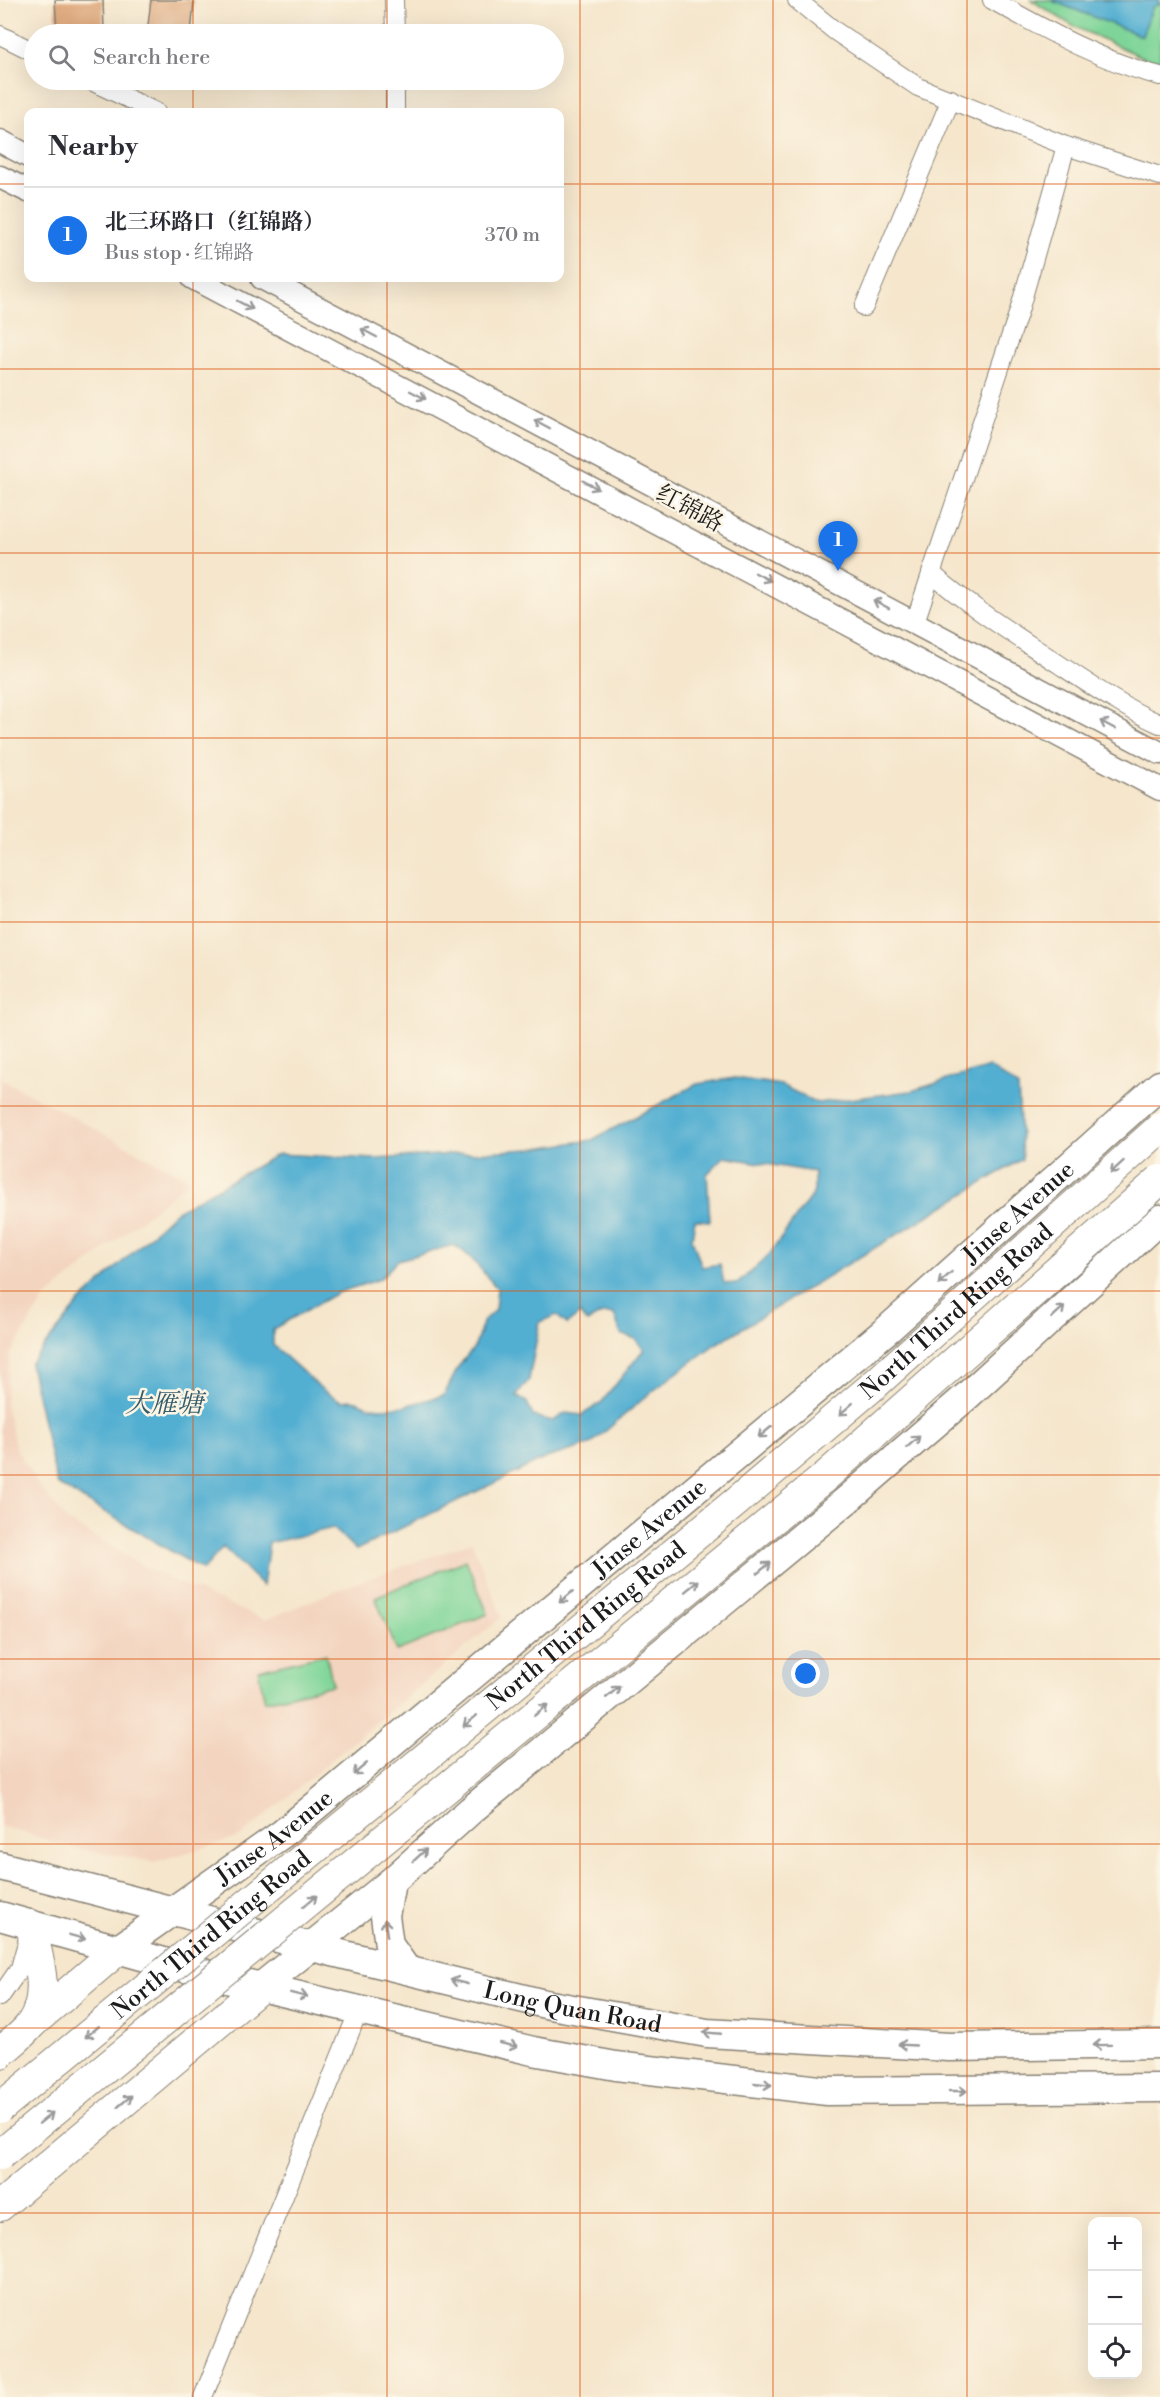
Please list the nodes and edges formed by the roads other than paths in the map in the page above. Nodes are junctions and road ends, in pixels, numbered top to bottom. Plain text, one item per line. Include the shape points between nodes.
1 (394, 0) edge
2 (797, 0) edge
3 (992, 0) edge
4 (395, 24) edge
5 (0, 35) edge
6 (24, 47) edge
7 (1160, 76) edge
8 (110, 90) edge
9 (395, 90) edge
10 (951, 99) junction
11 (148, 108) edge
12 (395, 108) edge
13 (0, 141) edge
14 (1066, 146) junction
15 (24, 154) edge
16 (1160, 176) edge
17 (0, 177) edge
18 (24, 189) edge
19 (201, 282) edge
20 (270, 282) edge
21 (864, 307) dead end
22 (931, 573) junction
23 (915, 622) junction
24 (1160, 724) edge
25 (1160, 753) edge
26 (1160, 789) edge
27 (1160, 1084) edge
28 (1160, 1128) edge
29 (1160, 1180) edge
30 (1160, 1220) edge
31 (405, 1731) junction
32 (471, 1810) junction
33 (0, 1866) edge
34 (391, 1882) junction
35 (173, 1912) junction
36 (0, 1916) edge
37 (31, 1925) junction
38 (312, 1947) junction
39 (120, 1948) junction
40 (406, 1969) junction
41 (262, 1986) junction
42 (0, 1997) edge
43 (359, 2010) junction
44 (30, 2024) junction
45 (1160, 2044) edge
46 (0, 2053) edge
47 (1160, 2088) edge
48 (0, 2108) edge
49 (0, 2155) edge
50 (0, 2206) edge
51 (203, 2397) edge

1 - 4 street
2 - 10 street via 836,32 918,87
3 - 7 street via 1058,36 1132,69
5 - 6 street
8 - 11 street
9 - 12 street
10 - 14 street
10 - 21 street
13 - 15 street
14 - 16 street
14 - 22 street via 1019,311
17 - 18 street
19 -> 26 street, 红锦路
23 -> 20 street, 红锦路
22 - 23 street
22 - 24 street via 1040,652 1128,710
25 -> 23 street, 红锦路
27 -> 31 main road, Jinse Avenue via 888,1329
28 -> 48 highway, North Third Ring Road, bridge via 874,1385 745,1495
49 -> 29 highway, North Third Ring Road, bridge via 826,1476
32 -> 30 main road via 848,1499
31 - 32 main road via 399,1763 411,1793 439,1811
31 -> 35 main road, Jinse Avenue via 282,1834
34 -> 32 main road
33 - 35 main road, Long Quan Road
34 - 38 main road
40 -> 34 main road via 389,1945 385,1916
35 - 38 main road, Long Quan Road
35 - 39 main road, Jinse Avenue
36 - 37 main road, Long Quan Road
37 -> 39 main road, Long Quan Road
37 - 42 street via 20,1968
37 - 44 highway via 43,1987 40,2005
38 - 40 main road, Long Quan Road
38 - 41 main road
39 - 41 main road, Long Quan Road
39 - 44 highway
45 -> 40 main road, Long Quan Road via 949,2047 707,2033 545,2004
41 -> 43 main road, Long Quan Road
50 -> 41 highway
43 -> 47 main road, Long Quan Road via 533,2051 616,2066 827,2091
43 - 51 street
44 - 46 highway

